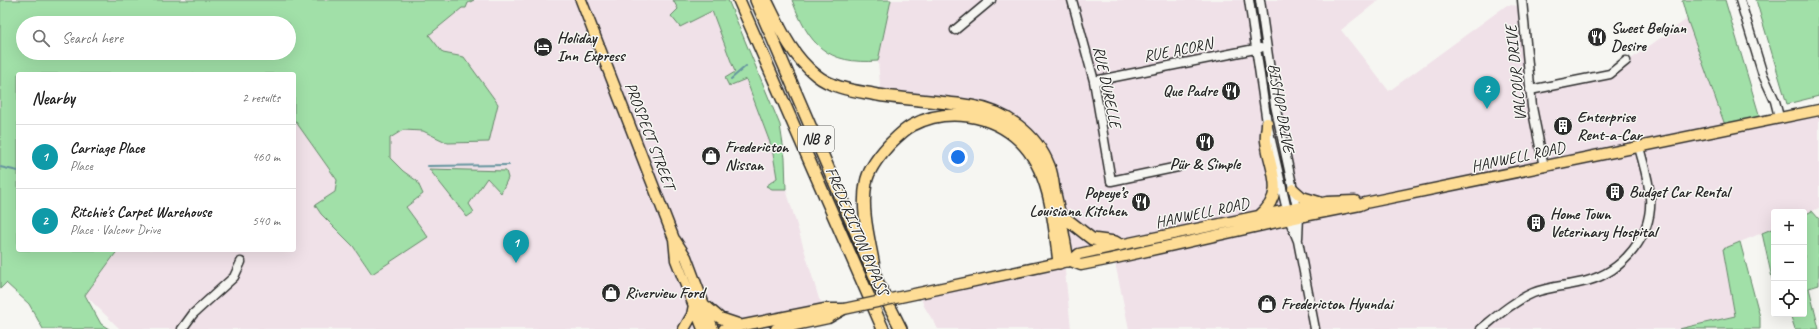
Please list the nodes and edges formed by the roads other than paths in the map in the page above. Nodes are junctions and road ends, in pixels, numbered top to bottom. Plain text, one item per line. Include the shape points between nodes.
1 (581, 0) edge
2 (739, 0) edge
3 (756, 0) edge
4 (766, 0) edge
5 (991, 0) edge
6 (1072, 0) edge
7 (1249, 0) edge
8 (1260, 0) edge
9 (1522, 0) edge
10 (1740, 0) edge
11 (955, 30) dead end
12 (1267, 46) junction
13 (1256, 49) junction
14 (1626, 61) dead end
15 (1094, 81) junction
16 (1530, 90) junction
17 (1819, 110) edge
18 (1779, 117) junction
19 (1267, 123) junction
20 (1639, 147) junction
21 (1178, 167) dead end
22 (1544, 167) junction
23 (1293, 189) junction
24 (1327, 202) junction
25 (1365, 203) junction
26 (1293, 213) junction
27 (1060, 214) junction
28 (1259, 216) junction
29 (1120, 245) junction
30 (1066, 261) junction
31 (241, 262) dead end
32 (876, 279) junction
33 (699, 304) junction
34 (844, 309) junction
35 (742, 325) junction
36 (881, 326) edge
37 (182, 329) edge
38 (684, 329) edge
39 (702, 329) edge
40 (713, 329) edge
41 (724, 329) edge
42 (776, 329) edge
43 (901, 329) edge
44 (1315, 329) edge
45 (1480, 329) edge

1 - 33 main road, PROSPECT STREET via 674,239 676,260
2 - 36 highway, FREDERICTON BYPASS / NB 8
3 - 32 highway, FREDERICTON BYPASS / NB 8
4 - 27 highway via 796,56 817,76 831,83 844,89 882,96 972,106 1006,117 1018,125 1039,147 1049,166
5 - 11 street
6 - 15 street, RUE DURELLE
7 - 13 street, BISHOP DRIVE
8 - 12 street, BISHOP DRIVE
9 - 16 street, VALCOUR DRIVE
10 - 18 street
12 - 13 street, RUE ACORN
12 - 23 street, BISHOP DRIVE
13 - 15 street, RUE ACORN
13 - 19 street, BISHOP DRIVE
14 - 16 street via 1610,74
15 - 21 street, RUE DURELLE via 1111,181
16 - 22 street, VALCOUR DRIVE
17 - 18 main road, HANWELL ROAD
18 - 20 main road, HANWELL ROAD
19 - 26 street, BISHOP DRIVE
19 - 28 main road via 1266,140 1275,194 1267,209
20 - 22 main road, HANWELL ROAD
20 - 45 street via 1649,185 1650,207 1646,227 1626,258 1605,274 1587,281 1525,296
22 - 25 main road, HANWELL ROAD
23 - 24 main road via 1306,199
23 - 26 street, BISHOP DRIVE
24 - 25 main road, HANWELL ROAD via 1359,200
24 - 26 main road, HANWELL ROAD
25 - 26 main road, HANWELL ROAD
26 - 28 main road, HANWELL ROAD
26 - 30 main road, HANWELL ROAD via 1110,259 1081,265
26 - 44 street
27 - 29 highway via 1092,238
27 - 30 highway
28 - 29 main road, HANWELL ROAD
29 - 30 main road, HANWELL ROAD via 1079,254
30 - 32 highway via 1040,171 1020,141 991,122 958,115 926,119 911,125 881,153 873,167 866,182 865,200
30 - 34 main road, HANWELL ROAD, bridge
31 - 37 street via 234,277 193,314
32 - 43 highway, NB 8
33 - 35 main road via 720,318
33 - 38 main road
33 - 39 main road, PROSPECT STREET
33 - 40 main road, PROSPECT STREET
34 - 35 main road, HANWELL ROAD via 824,309
34 - 42 main road, HANWELL ROAD via 828,318
35 - 41 main road, HANWELL ROAD

